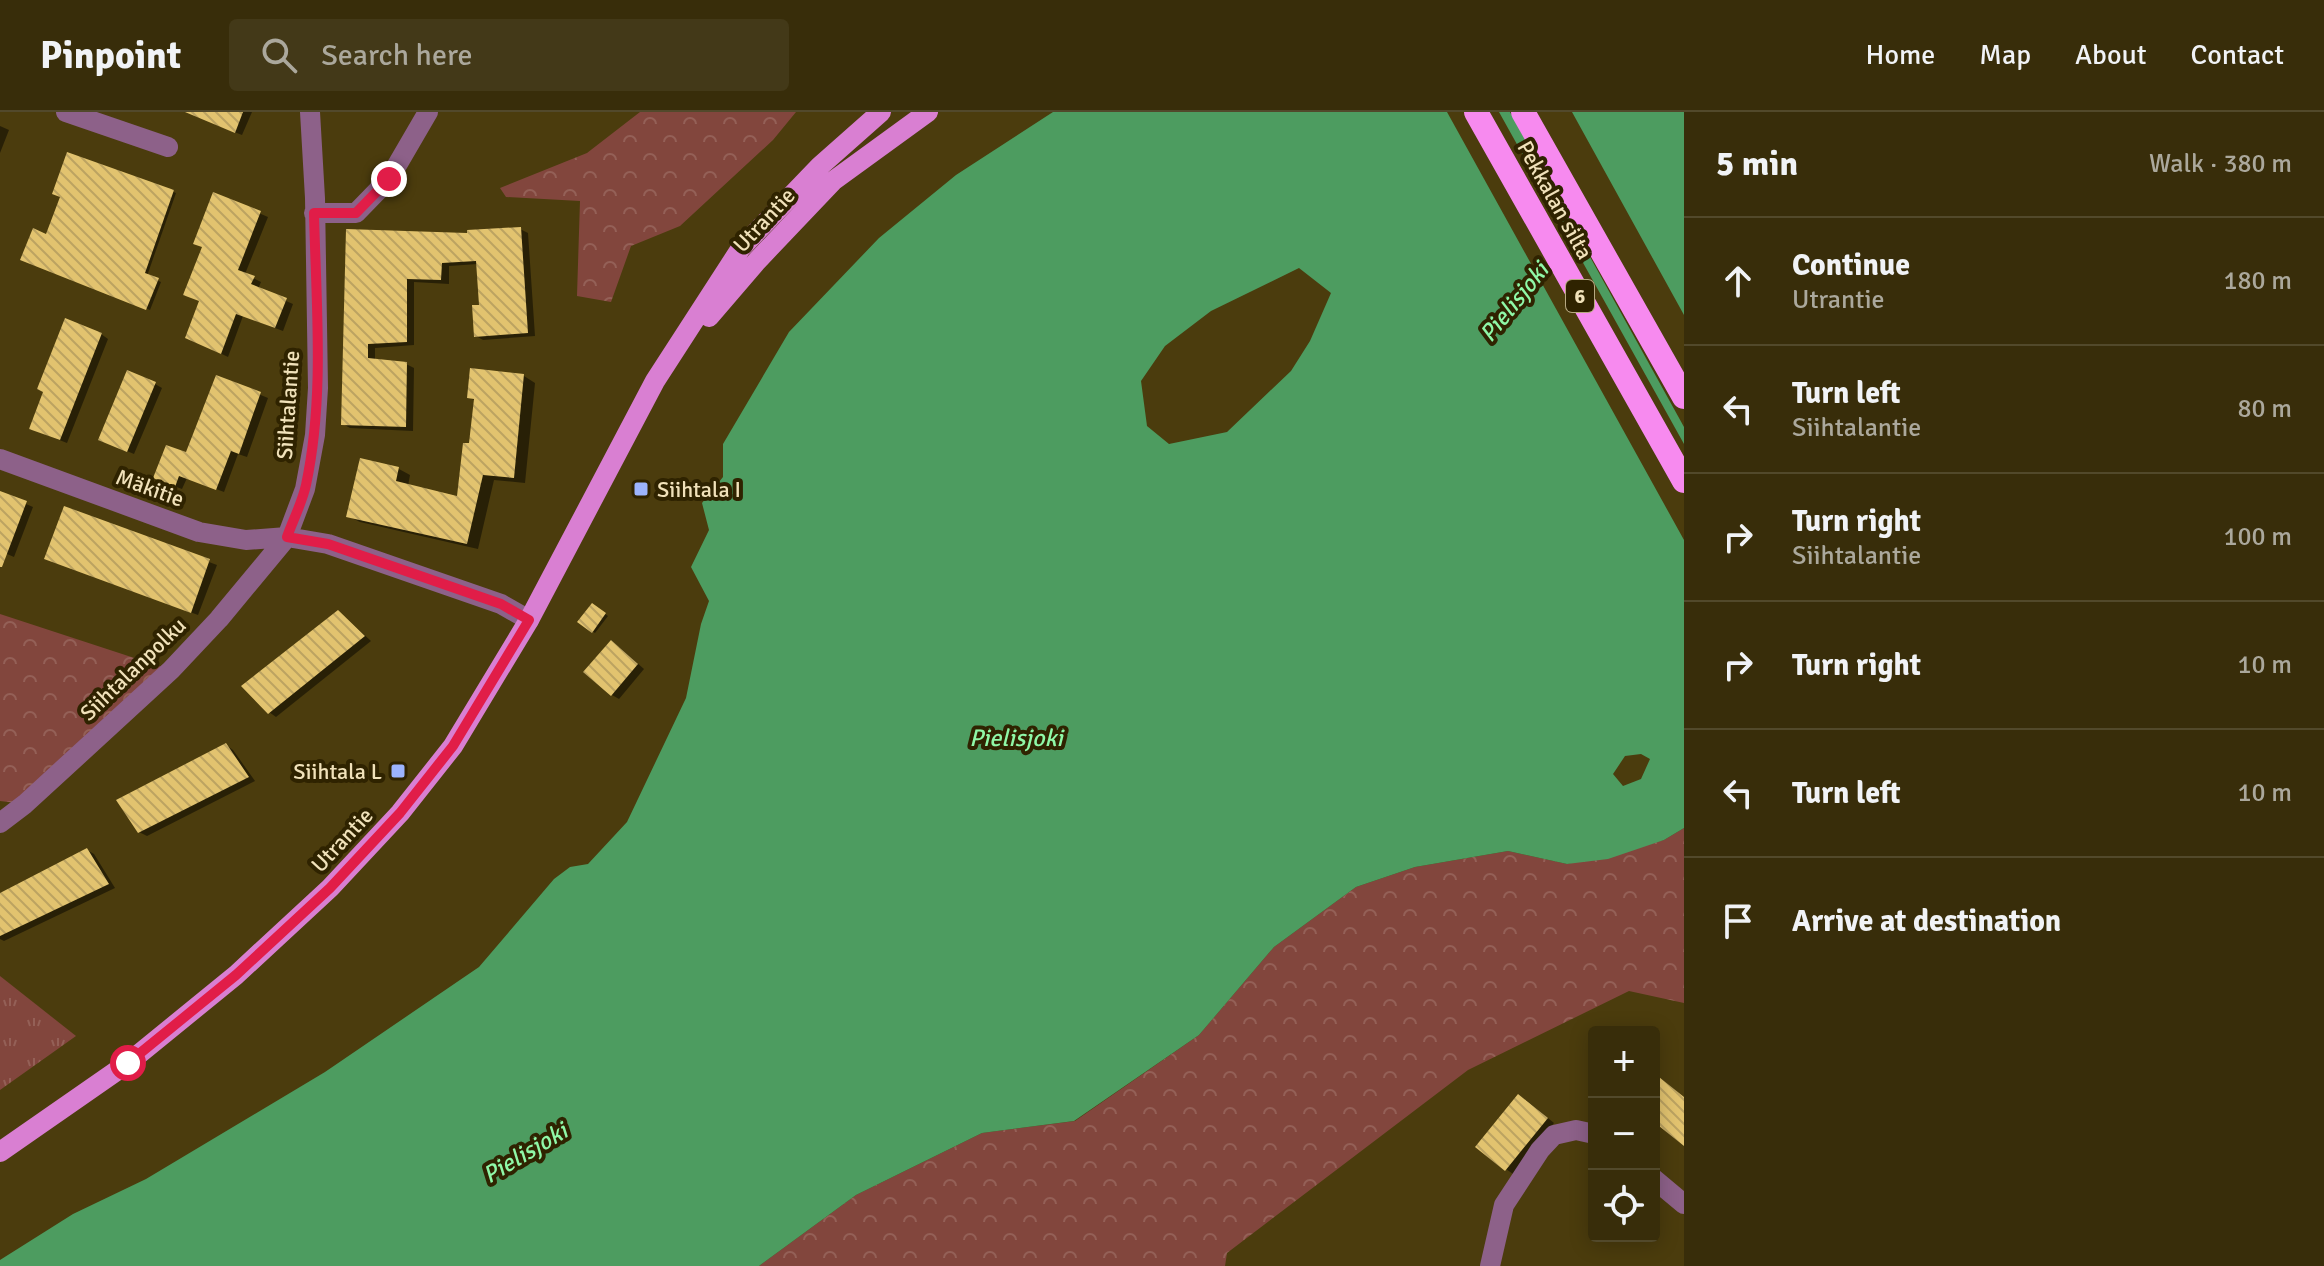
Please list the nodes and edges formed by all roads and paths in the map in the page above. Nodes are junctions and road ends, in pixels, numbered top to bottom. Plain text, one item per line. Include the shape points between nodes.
1 (66, 112) edge
2 (310, 112) edge
3 (428, 112) edge
4 (881, 112) edge
5 (928, 112) edge
6 (1476, 112) edge
7 (1523, 112) edge
8 (168, 147) dead end
9 (314, 213) junction
10 (655, 381) junction
11 (1684, 397) edge
12 (0, 459) edge
13 (1684, 481) edge
14 (287, 537) junction
15 (529, 620) junction
16 (0, 823) edge
17 (1588, 1133) edge
18 (0, 1152) edge
19 (1660, 1184) edge
20 (1684, 1204) edge
21 (1490, 1266) edge

1 - 8 street
2 - 9 street, Siihtalantie
3 - 9 street via 389,179 356,213
4 - 10 main road, Utrantie via 741,248
5 - 10 main road, Utrantie via 833,181
6 - 13 highway, Pekkalan silta / 6
7 - 11 highway, Pekkalan silta / 6
9 - 14 street, Siihtalantie via 315,435 305,489
10 - 15 main road, Utrantie
12 - 14 street, Mäkitie via 199,532 246,540
14 - 15 street via 328,544 501,604
14 - 16 street, Siihtalanpolku via 171,670
15 - 18 main road, Utrantie via 453,746 330,888 236,975 128,1063
17 - 21 street via 1554,1135 1540,1150 1504,1205
19 - 20 street

